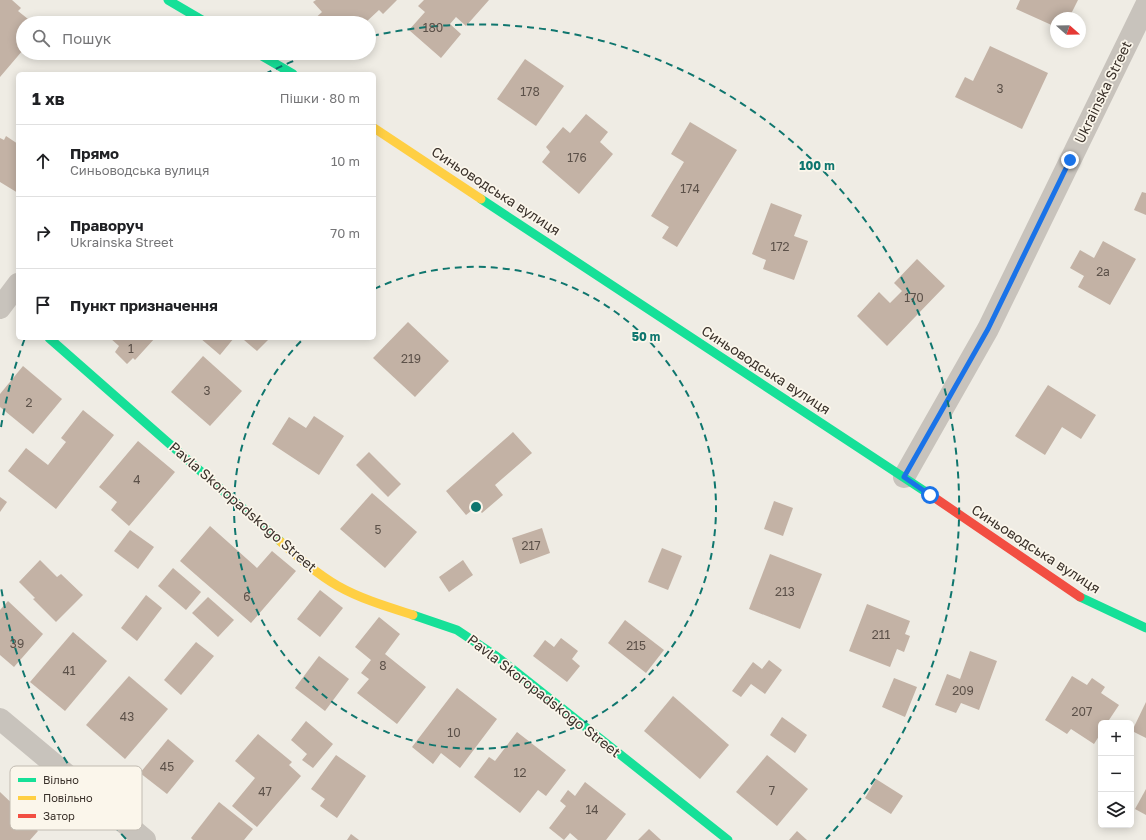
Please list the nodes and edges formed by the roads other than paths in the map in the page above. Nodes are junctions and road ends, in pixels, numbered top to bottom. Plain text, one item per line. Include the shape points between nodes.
1 (168, 0) edge
2 (1146, 5) edge
3 (195, 16) edge
4 (269, 60) edge
5 (290, 72) edge
6 (376, 129) edge
7 (51, 340) edge
8 (904, 477) junction
9 (1146, 628) edge
10 (0, 719) edge
11 (56, 766) edge
12 (133, 830) edge
13 (145, 840) edge
14 (728, 840) edge

1 - 3 street
2 - 8 street, Ukrainska Street via 988,329
4 - 5 street
6 - 8 street, Синьоводська вулиця
7 - 14 street, Pavla Skoropadskogo Street via 303,560 345,589 381,605 457,630 496,656
8 - 9 street, Синьоводська вулиця via 1085,600
10 - 11 street
12 - 13 street

